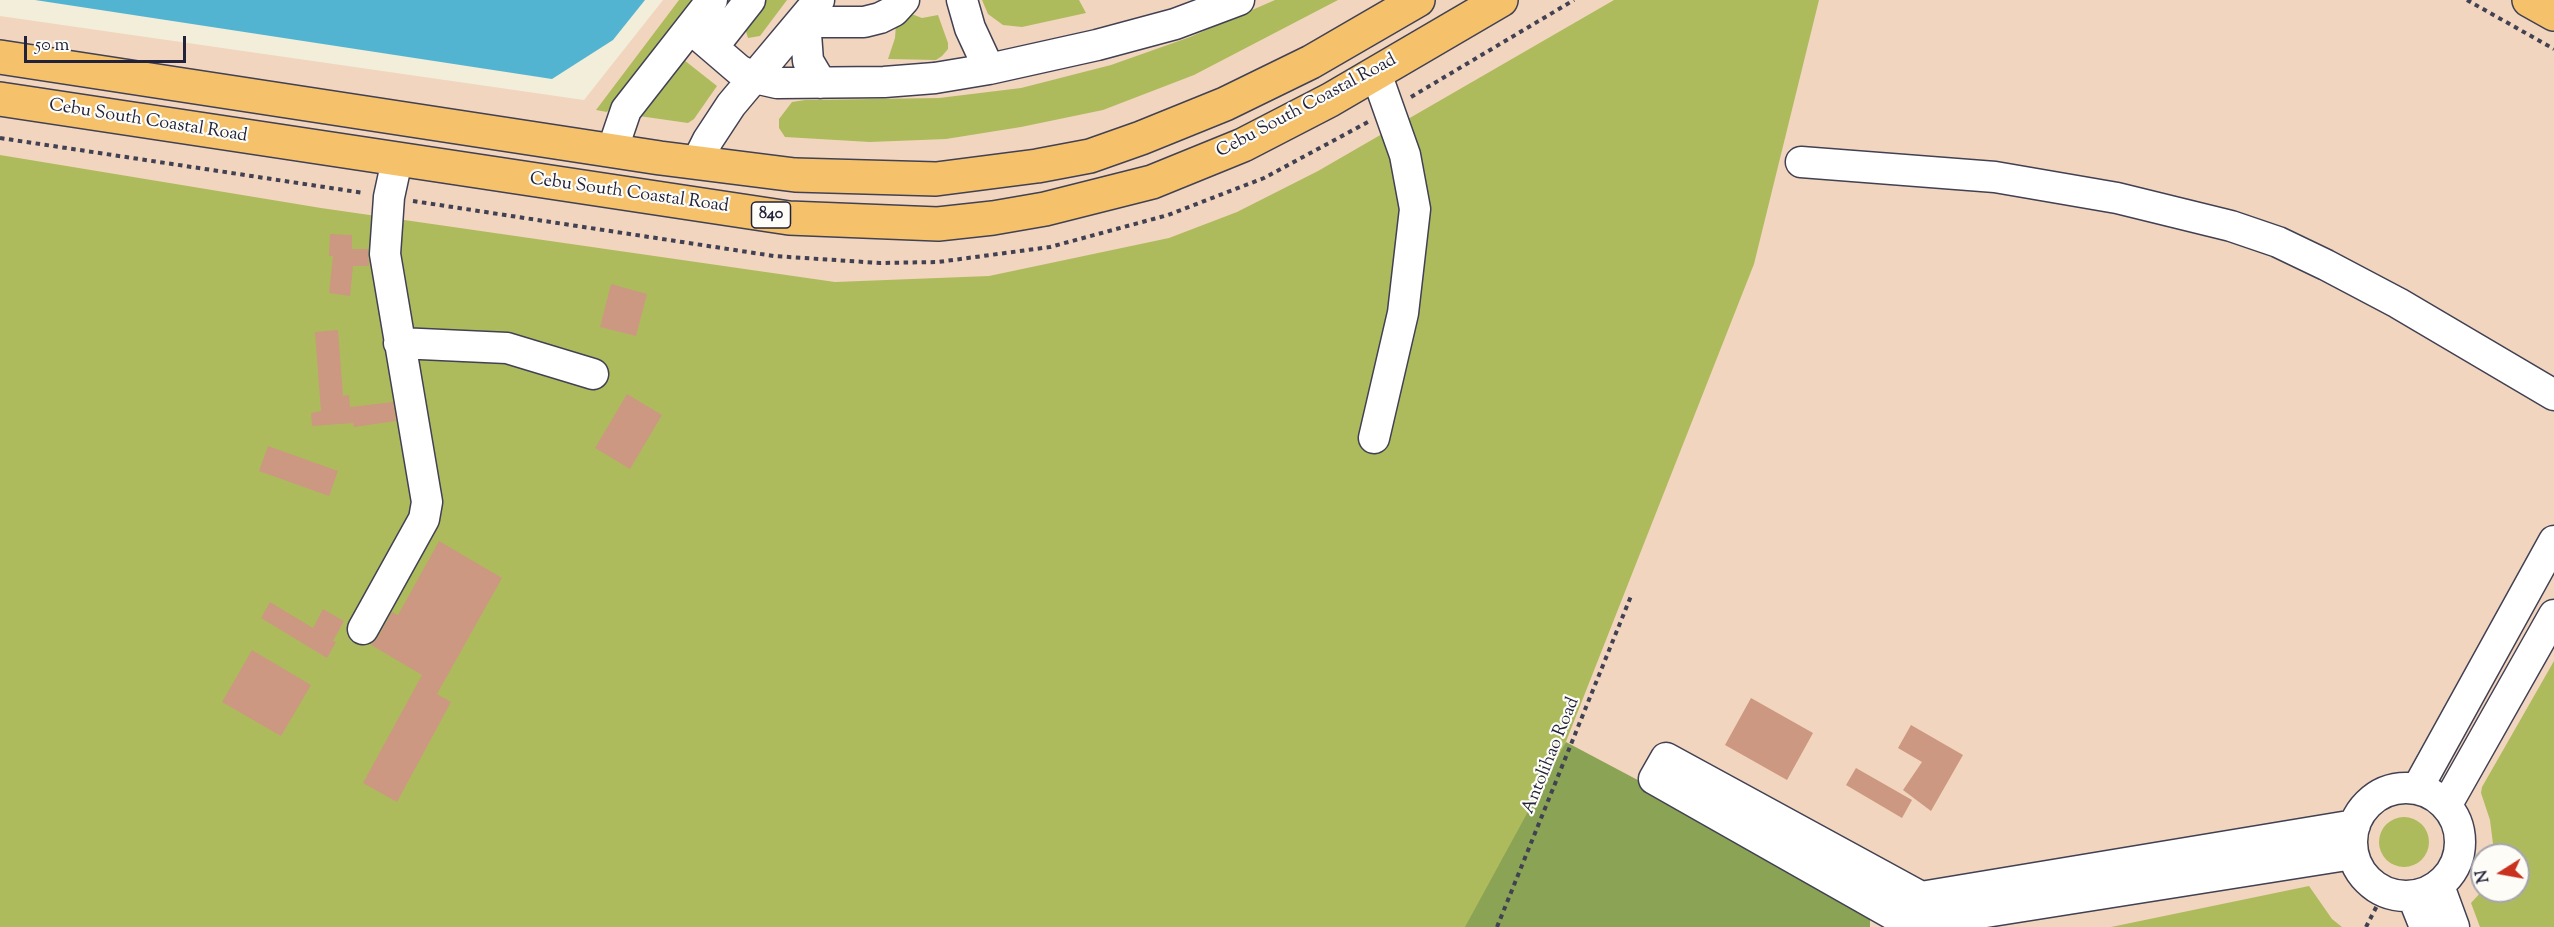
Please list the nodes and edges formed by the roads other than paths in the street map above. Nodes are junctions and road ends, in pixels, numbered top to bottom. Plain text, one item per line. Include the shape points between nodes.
1 (712, 0) edge
2 (750, 0) edge
3 (904, 0) edge
4 (962, 0) edge
5 (1239, 0) edge
6 (1418, 0) edge
7 (1501, 0) edge
8 (2529, 0) edge
9 (812, 10) edge
10 (2554, 14) edge
11 (690, 28) junction
12 (713, 47) junction
13 (0, 57) edge
14 (989, 69) junction
15 (1376, 73) junction
16 (754, 78) junction
17 (821, 83) junction
18 (0, 99) edge
19 (612, 151) junction
20 (397, 160) junction
21 (697, 162) junction
22 (1801, 162) dead end
23 (399, 343) junction
24 (593, 374) dead end
25 (2554, 395) edge
26 (1374, 438) dead end
27 (2554, 541) edge
28 (2554, 615) edge
29 (363, 629) dead end
30 (2417, 789) junction
31 (2446, 806) junction
32 (2355, 825) junction
33 (2353, 854) junction
34 (2426, 891) junction
35 (1921, 897) junction
36 (1911, 924) edge
37 (2425, 927) edge
38 (2454, 927) edge

1 - 11 street
2 - 12 street
3 - 9 street via 894,11 864,22 819,22
4 - 14 street
5 - 14 street via 1137,35
6 - 21 highway, Cebu South Coastal Road via 1311,62 1225,104 1090,156 936,179 795,175
7 - 15 highway, Cebu South Coastal Road / 840
8 - 10 highway
9 - 16 street
9 - 17 street via 808,61
11 - 12 street
11 - 19 street via 626,110
12 - 16 street
13 - 19 highway, Cebu South Coastal Road
14 - 17 street via 935,78
15 - 20 highway, Cebu South Coastal Road / 840 via 1243,145 1152,182 1045,209 938,224 789,218
15 - 26 street via 1405,155 1415,209 1403,313
16 - 17 street via 777,83
16 - 21 street via 731,105
18 - 20 highway, Cebu South Coastal Road / 840
19 - 21 highway, Cebu South Coastal Road
20 - 23 street via 389,197 385,254
22 - 25 street via 1995,177 2117,198 2230,226 2278,242 2326,265
23 - 24 street via 507,348
23 - 29 street via 427,502 424,519
27 - 30 street
28 - 31 street
30 - 31 street
30 - 32 street via 2384,793 2366,806
31 - 34 street via 2458,825 2460,848 2453,869
32 - 33 street
32 - 35 street
33 - 34 street via 2364,877 2384,892
33 - 36 street
34 - 37 street
34 - 38 street
35 - 36 street via 1904,905
35 - 36 street via 1666,758 1654,779

